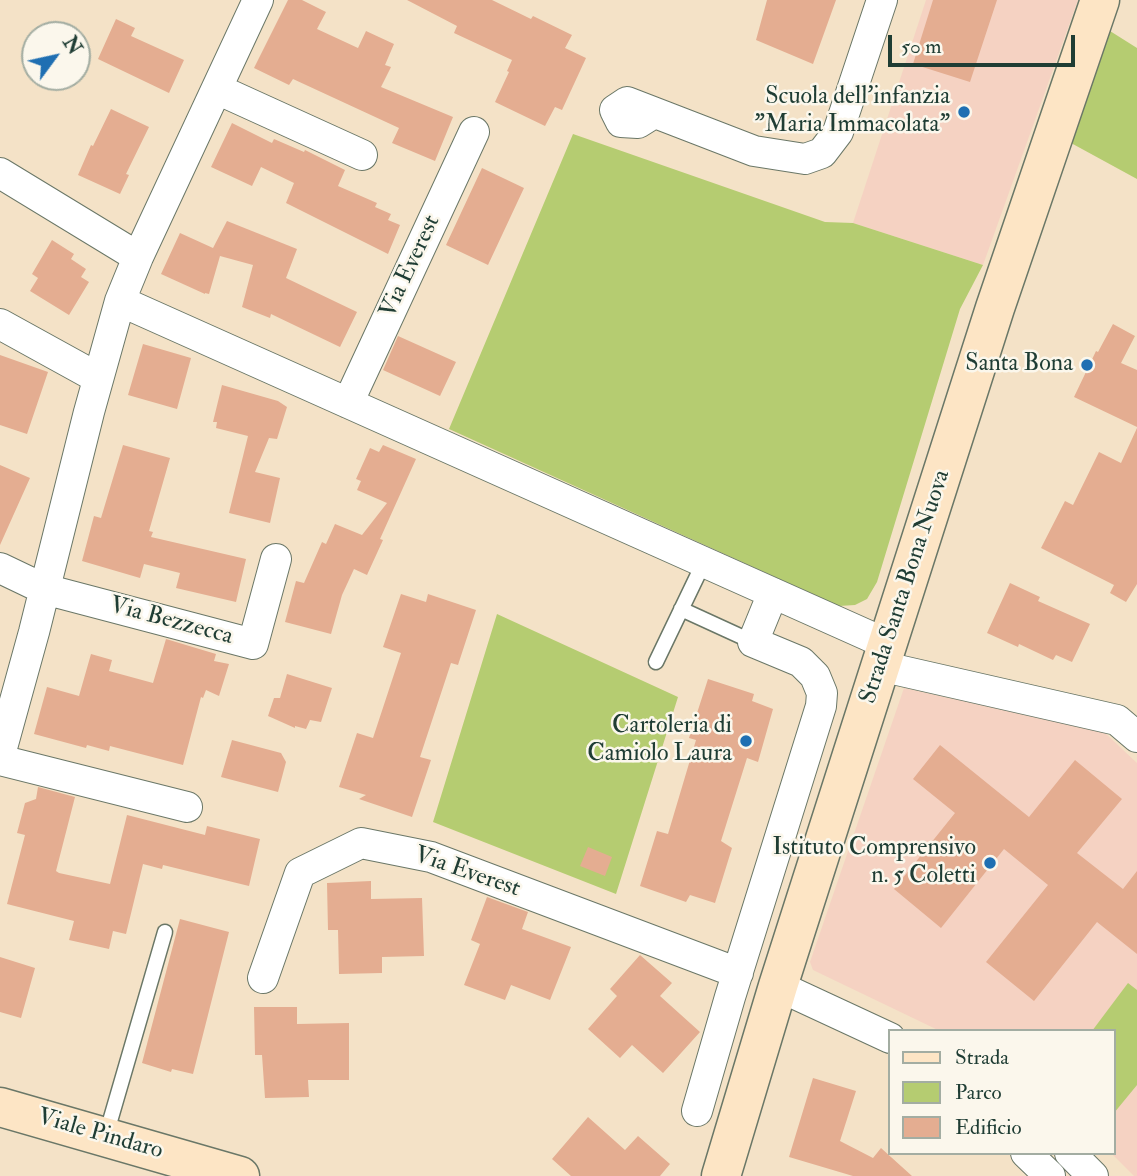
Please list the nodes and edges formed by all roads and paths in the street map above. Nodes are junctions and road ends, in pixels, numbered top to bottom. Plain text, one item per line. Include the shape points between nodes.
1 (258, 0) edge
2 (882, 0) edge
3 (1100, 0) edge
4 (217, 89) junction
5 (654, 113) dead end
6 (474, 132) dead end
7 (362, 155) dead end
8 (0, 173) edge
9 (138, 257) junction
10 (120, 301) junction
11 (0, 324) edge
12 (98, 378) junction
13 (348, 403) junction
14 (276, 559) dead end
15 (704, 562) junction
16 (0, 568) edge
17 (44, 589) junction
18 (774, 593) junction
19 (681, 609) junction
20 (753, 642) junction
21 (884, 655) junction
22 (656, 662) dead end
23 (1137, 737) edge
24 (0, 757) edge
25 (187, 807) dead end
26 (165, 932) dead end
27 (738, 973) junction
28 (263, 978) dead end
29 (778, 986) junction
30 (888, 1037) edge
31 (0, 1107) edge
32 (697, 1111) dead end
33 (106, 1136) junction
34 (1028, 1155) edge
35 (1072, 1155) edge
36 (240, 1176) edge
37 (721, 1176) edge
38 (1050, 1176) edge
39 (1093, 1176) edge

1 - 4 street
2 - 5 street via 838,132 822,153 805,159 754,151
3 - 21 street, Strada Santa Bona Nuova
4 - 7 street
4 - 9 street
6 - 13 street, Via Everest
8 - 9 street
9 - 10 street
10 - 12 street
10 - 13 street
11 - 12 street
12 - 17 street
13 - 15 street
14 - 17 street, Via Bezzecca via 253,644
15 - 18 street
15 - 19 lane
16 - 17 street, Via Bezzecca
17 - 24 street
18 - 20 street
18 - 21 street
19 - 20 lane
19 - 22 lane
20 - 27 street via 801,662 815,676 822,693
21 - 23 street via 1118,720
21 - 29 street, Strada Santa Bona Nuova
24 - 25 street
26 - 33 lane
27 - 28 street, Via Everest via 431,857 361,844 300,873
27 - 32 street
29 - 30 street
29 - 37 street, Strada Santa Bona Nuova
31 - 33 street, Viale Pindaro
33 - 36 street, Viale Pindaro
34 - 38 street
35 - 39 street

